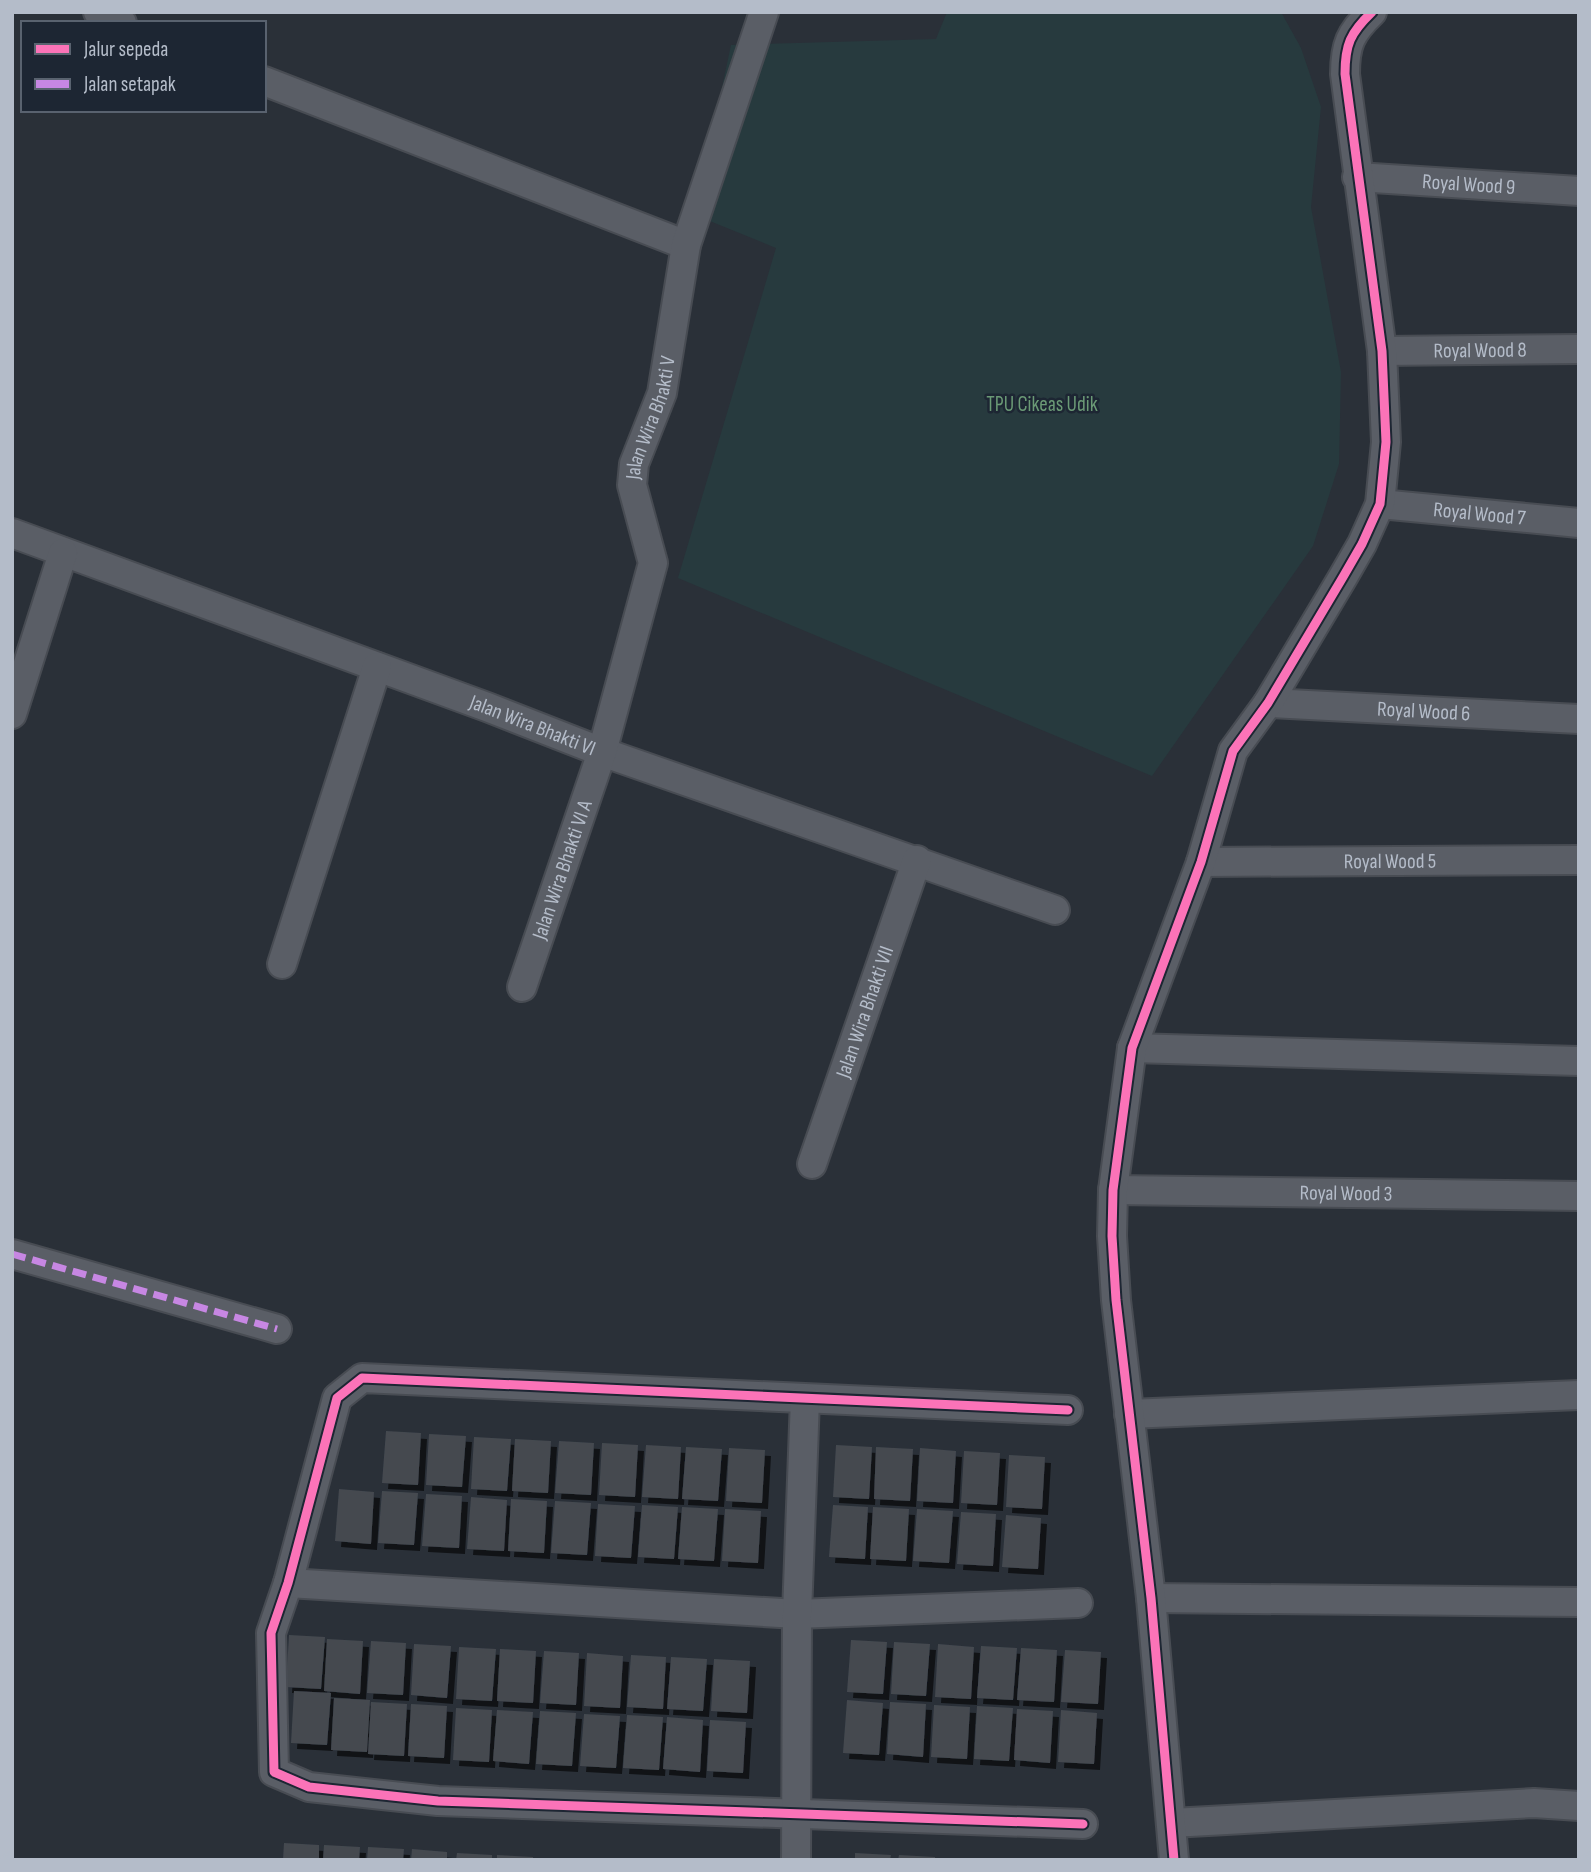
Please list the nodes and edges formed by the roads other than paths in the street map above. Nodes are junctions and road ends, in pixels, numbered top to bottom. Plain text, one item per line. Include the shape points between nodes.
1 (97, 12) edge
2 (764, 12) edge
3 (1372, 12) edge
4 (117, 21) edge
5 (266, 82) edge
6 (1357, 177) junction
7 (1579, 191) edge
8 (686, 245) junction
9 (1579, 349) edge
10 (1382, 351) junction
11 (1380, 504) junction
12 (1579, 523) edge
13 (12, 533) edge
14 (63, 553) junction
15 (377, 667) junction
16 (1268, 703) junction
17 (12, 714) edge
18 (1579, 719) edge
19 (602, 751) junction
20 (917, 860) junction
21 (1579, 860) edge
22 (1201, 862) junction
23 (1055, 910) dead end
24 (282, 964) dead end
25 (522, 986) dead end
26 (1132, 1048) junction
27 (1579, 1061) edge
28 (812, 1164) dead end
29 (1114, 1190) junction
30 (1579, 1196) edge
31 (12, 1254) edge
32 (277, 1329) dead end
33 (1579, 1395) edge
34 (805, 1399) junction
35 (1068, 1410) dead end
36 (1129, 1414) junction
37 (288, 1583) junction
38 (1151, 1598) junction
39 (1579, 1602) edge
40 (1078, 1603) dead end
41 (797, 1614) junction
42 (1579, 1806) edge
43 (796, 1813) junction
44 (1172, 1823) junction
45 (1083, 1824) dead end
46 (796, 1860) edge
47 (1174, 1860) edge

1 - 4 street
2 - 8 street, Jalan Wira Bhakti V
3 - 6 street via 1345,48
5 - 8 street
6 - 7 street, Royal Wood 9
6 - 10 street
8 - 19 street, Jalan Wira Bhakti V via 662,393 634,464 632,485 653,563
9 - 10 street, Royal Wood 8
10 - 11 street via 1386,442
11 - 12 street, Royal Wood 7
11 - 16 street via 1362,544
13 - 14 street, Jalan Wira Bhakti VI
14 - 15 street, Jalan Wira Bhakti VI
14 - 17 street
15 - 19 street, Jalan Wira Bhakti VI
15 - 24 street
16 - 18 street, Royal Wood 6
16 - 22 street via 1233,751
19 - 20 street, Jalan Wira Bhakti VI
19 - 25 street, Jalan Wira Bhakti VI A
20 - 23 street, Jalan Wira Bhakti VI
20 - 28 street, Jalan Wira Bhakti VII
21 - 22 street, Royal Wood 5
22 - 26 street
26 - 27 street
26 - 29 street
29 - 30 street, Royal Wood 3
29 - 36 street via 1116,1300
31 - 32 street
33 - 36 street
34 - 35 street
34 - 37 street via 362,1378 337,1398
34 - 41 street
36 - 38 street
37 - 41 street
37 - 43 street via 271,1633 274,1772 309,1787 438,1801
38 - 39 street
38 - 44 street
40 - 41 street
41 - 43 street
42 - 44 street via 1534,1803
43 - 45 street
43 - 46 street
44 - 47 street

